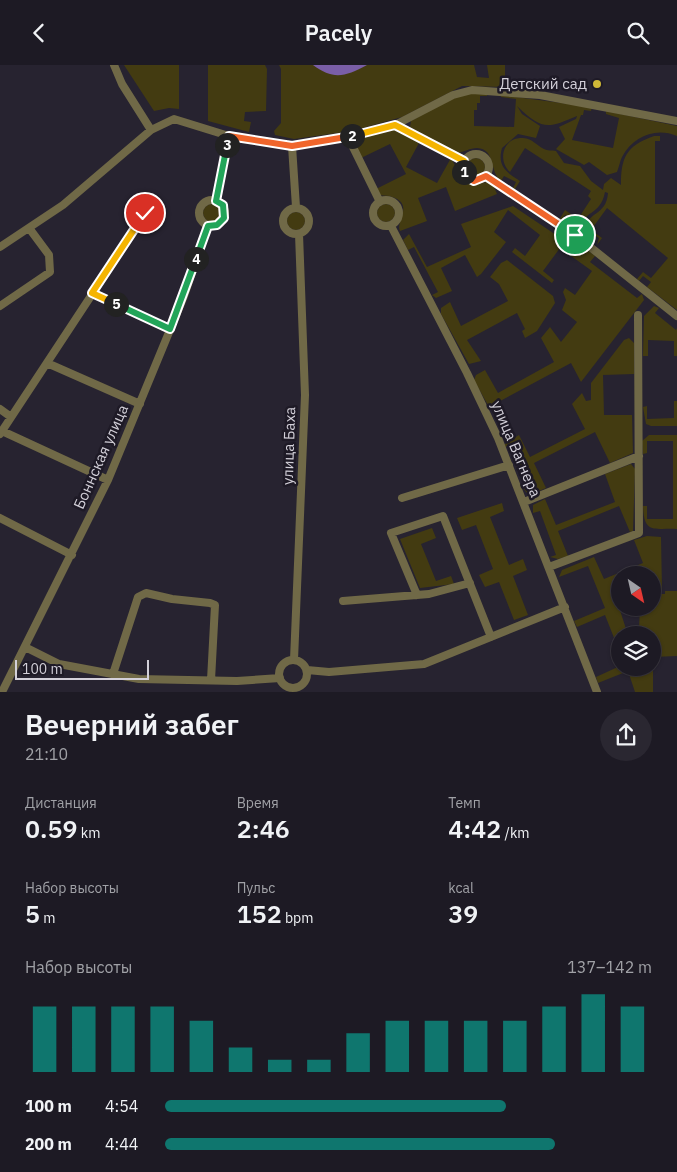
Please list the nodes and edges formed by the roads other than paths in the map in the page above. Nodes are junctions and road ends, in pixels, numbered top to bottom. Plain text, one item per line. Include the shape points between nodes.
1 (114, 65) edge
2 (677, 121) edge
3 (395, 125) junction
4 (151, 130) junction
5 (229, 136) junction
6 (348, 137) junction
7 (292, 146) junction
8 (464, 161) junction
9 (486, 176) junction
10 (216, 201) junction
11 (380, 202) junction
12 (296, 207) junction
13 (145, 213) dead end
14 (208, 226) junction
15 (391, 226) junction
16 (29, 229) junction
17 (299, 234) junction
18 (0, 247) edge
19 (92, 293) junction
20 (0, 306) edge
21 (638, 315) dead end
22 (677, 317) edge
23 (170, 329) junction
24 (47, 363) junction
25 (140, 404) junction
26 (0, 409) edge
27 (11, 417) junction
28 (1, 432) edge
29 (639, 456) junction
30 (509, 465) junction
31 (108, 480) junction
32 (402, 498) dead end
33 (524, 502) junction
34 (0, 518) edge
35 (72, 555) junction
36 (550, 567) junction
37 (470, 583) junction
38 (417, 595) junction
39 (343, 601) dead end
40 (565, 607) junction
41 (491, 637) junction
42 (25, 647) junction
43 (294, 659) junction
44 (307, 670) junction
45 (114, 674) junction
46 (280, 678) junction
47 (211, 680) junction
48 (292, 690) edge
49 (2, 692) edge
50 (597, 692) edge

1 - 4 street
2 - 3 street via 540,95 472,90 453,95
3 - 6 street
3 - 8 street
4 - 5 street via 174,119
4 - 16 street
5 - 7 street
5 - 10 street
6 - 7 street
6 - 11 street
7 - 12 street
8 - 9 street via 464,173 470,179 479,180
8 - 9 street via 476,154 484,157 489,168
9 - 22 street via 575,235
10 - 14 street via 223,205 224,218 217,225
10 - 14 street via 205,202 199,210 200,219
11 - 15 street via 374,211 374,219 381,225
11 - 15 street via 390,201 397,206 399,218
12 - 17 street via 309,217 308,225
12 - 17 street via 285,214 283,222 290,233
13 - 19 street
14 - 23 street, Боннская улица
15 - 30 street, улица Вагнера via 467,373
16 - 18 street
16 - 20 street via 49,255 50,272
17 - 43 street, улица Баха via 305,395
19 - 23 street
19 - 24 street
21 - 29 street
23 - 25 street, Боннская улица
24 - 25 street
24 - 27 street
25 - 31 street, Боннская улица
26 - 27 street
27 - 28 street
28 - 31 street
29 - 33 street
29 - 36 street via 639,533
30 - 32 street
30 - 33 street, улица Вагнера
31 - 35 street, Боннская улица
33 - 36 street, улица Вагнера
34 - 35 street
35 - 42 street, Боннская улица
36 - 40 street, улица Вагнера
37 - 38 street
37 - 38 street via 443,516 391,533
37 - 41 street
38 - 39 street
40 - 41 street
40 - 50 street, улица Вагнера
41 - 44 street via 424,664 329,672
42 - 45 street via 59,664
42 - 49 street, Боннская улица
43 - 44 street via 303,663
43 - 46 street via 282,665
44 - 48 street via 305,683
45 - 47 street via 139,679
45 - 47 street via 138,597 146,593 215,605
46 - 47 street
46 - 48 street

